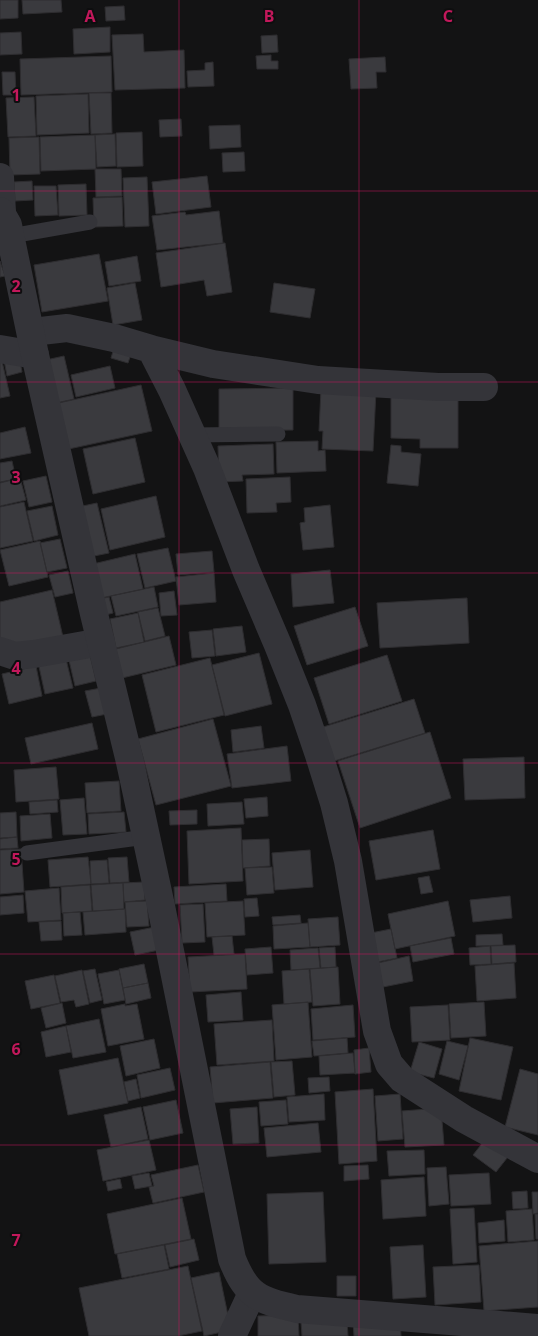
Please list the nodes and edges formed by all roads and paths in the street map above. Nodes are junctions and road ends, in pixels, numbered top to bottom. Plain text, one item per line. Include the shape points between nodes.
1 (0, 177) edge
2 (4, 220) edge
3 (90, 222) dead end
4 (34, 343) junction
5 (0, 349) edge
6 (151, 349) junction
7 (484, 387) dead end
8 (278, 434) dead end
9 (192, 435) junction
10 (101, 642) junction
11 (0, 651) edge
12 (146, 837) junction
13 (27, 853) dead end
14 (538, 1159) edge
15 (252, 1293) junction
16 (412, 1327) edge
17 (538, 1328) edge
18 (232, 1336) edge

1 - 2 street
2 - 3 lane
2 - 4 street
4 - 5 street
4 - 6 street via 67,328
4 - 10 street
6 - 7 street via 213,364 318,380
6 - 9 street
8 - 9 lane
9 - 14 street via 319,755 348,861 377,1031 389,1064 402,1079 456,1114
10 - 11 street via 15,656
10 - 12 street
12 - 13 lane
12 - 15 street via 232,1259 240,1279
15 - 16 street via 297,1309
15 - 18 street
16 - 17 street

